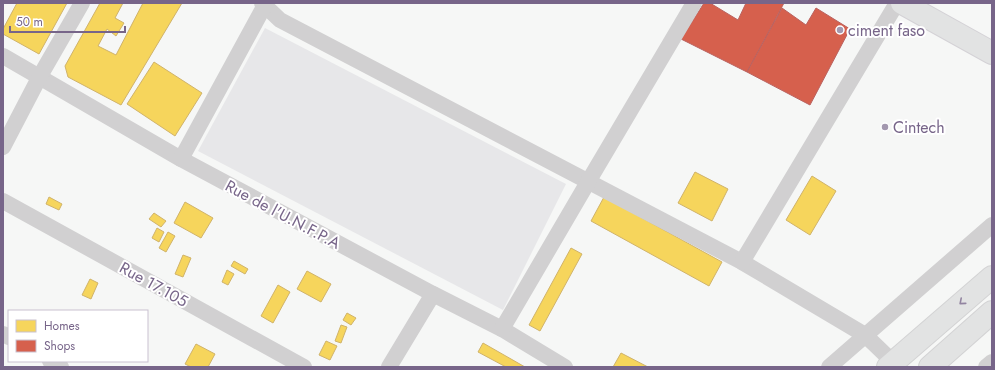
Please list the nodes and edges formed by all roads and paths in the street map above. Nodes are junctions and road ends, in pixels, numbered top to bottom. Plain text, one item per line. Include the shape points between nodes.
1 (82, 3) edge
2 (694, 3) edge
3 (897, 3) edge
4 (902, 3) edge
5 (264, 4) edge
6 (992, 53) edge
7 (3, 56) edge
8 (40, 76) junction
9 (3, 147) edge
10 (181, 159) junction
11 (588, 182) junction
12 (3, 200) edge
13 (992, 225) edge
14 (742, 262) junction
15 (992, 277) edge
16 (433, 294) junction
17 (992, 312) edge
18 (502, 330) junction
19 (865, 335) junction
20 (52, 362) edge
21 (992, 362) edge
22 (891, 364) edge
23 (61, 367) edge
24 (304, 367) edge
25 (389, 367) edge
26 (565, 367) edge
27 (829, 367) edge
28 (930, 367) edge
29 (986, 367) edge

1 - 8 street
2 - 11 street
3 - 14 street
4 - 6 main road
5 - 10 street
5 - 11 street via 280,20
7 - 8 street, Rue de l'U.N.F.P.A
8 - 9 street
8 - 10 street, Rue de l'U.N.F.P.A
10 - 16 street, Rue de l'U.N.F.P.A
11 - 14 street
11 - 18 street
12 - 24 street, Rue 17.105
13 - 19 street
14 - 19 street
15 -> 22 main road
16 - 18 street, Rue de l'U.N.F.P.A
16 - 25 street
17 - 28 main road
18 - 26 street, Rue de l'U.N.F.P.A
19 - 22 street
19 - 27 street
20 - 23 street
21 - 29 street

